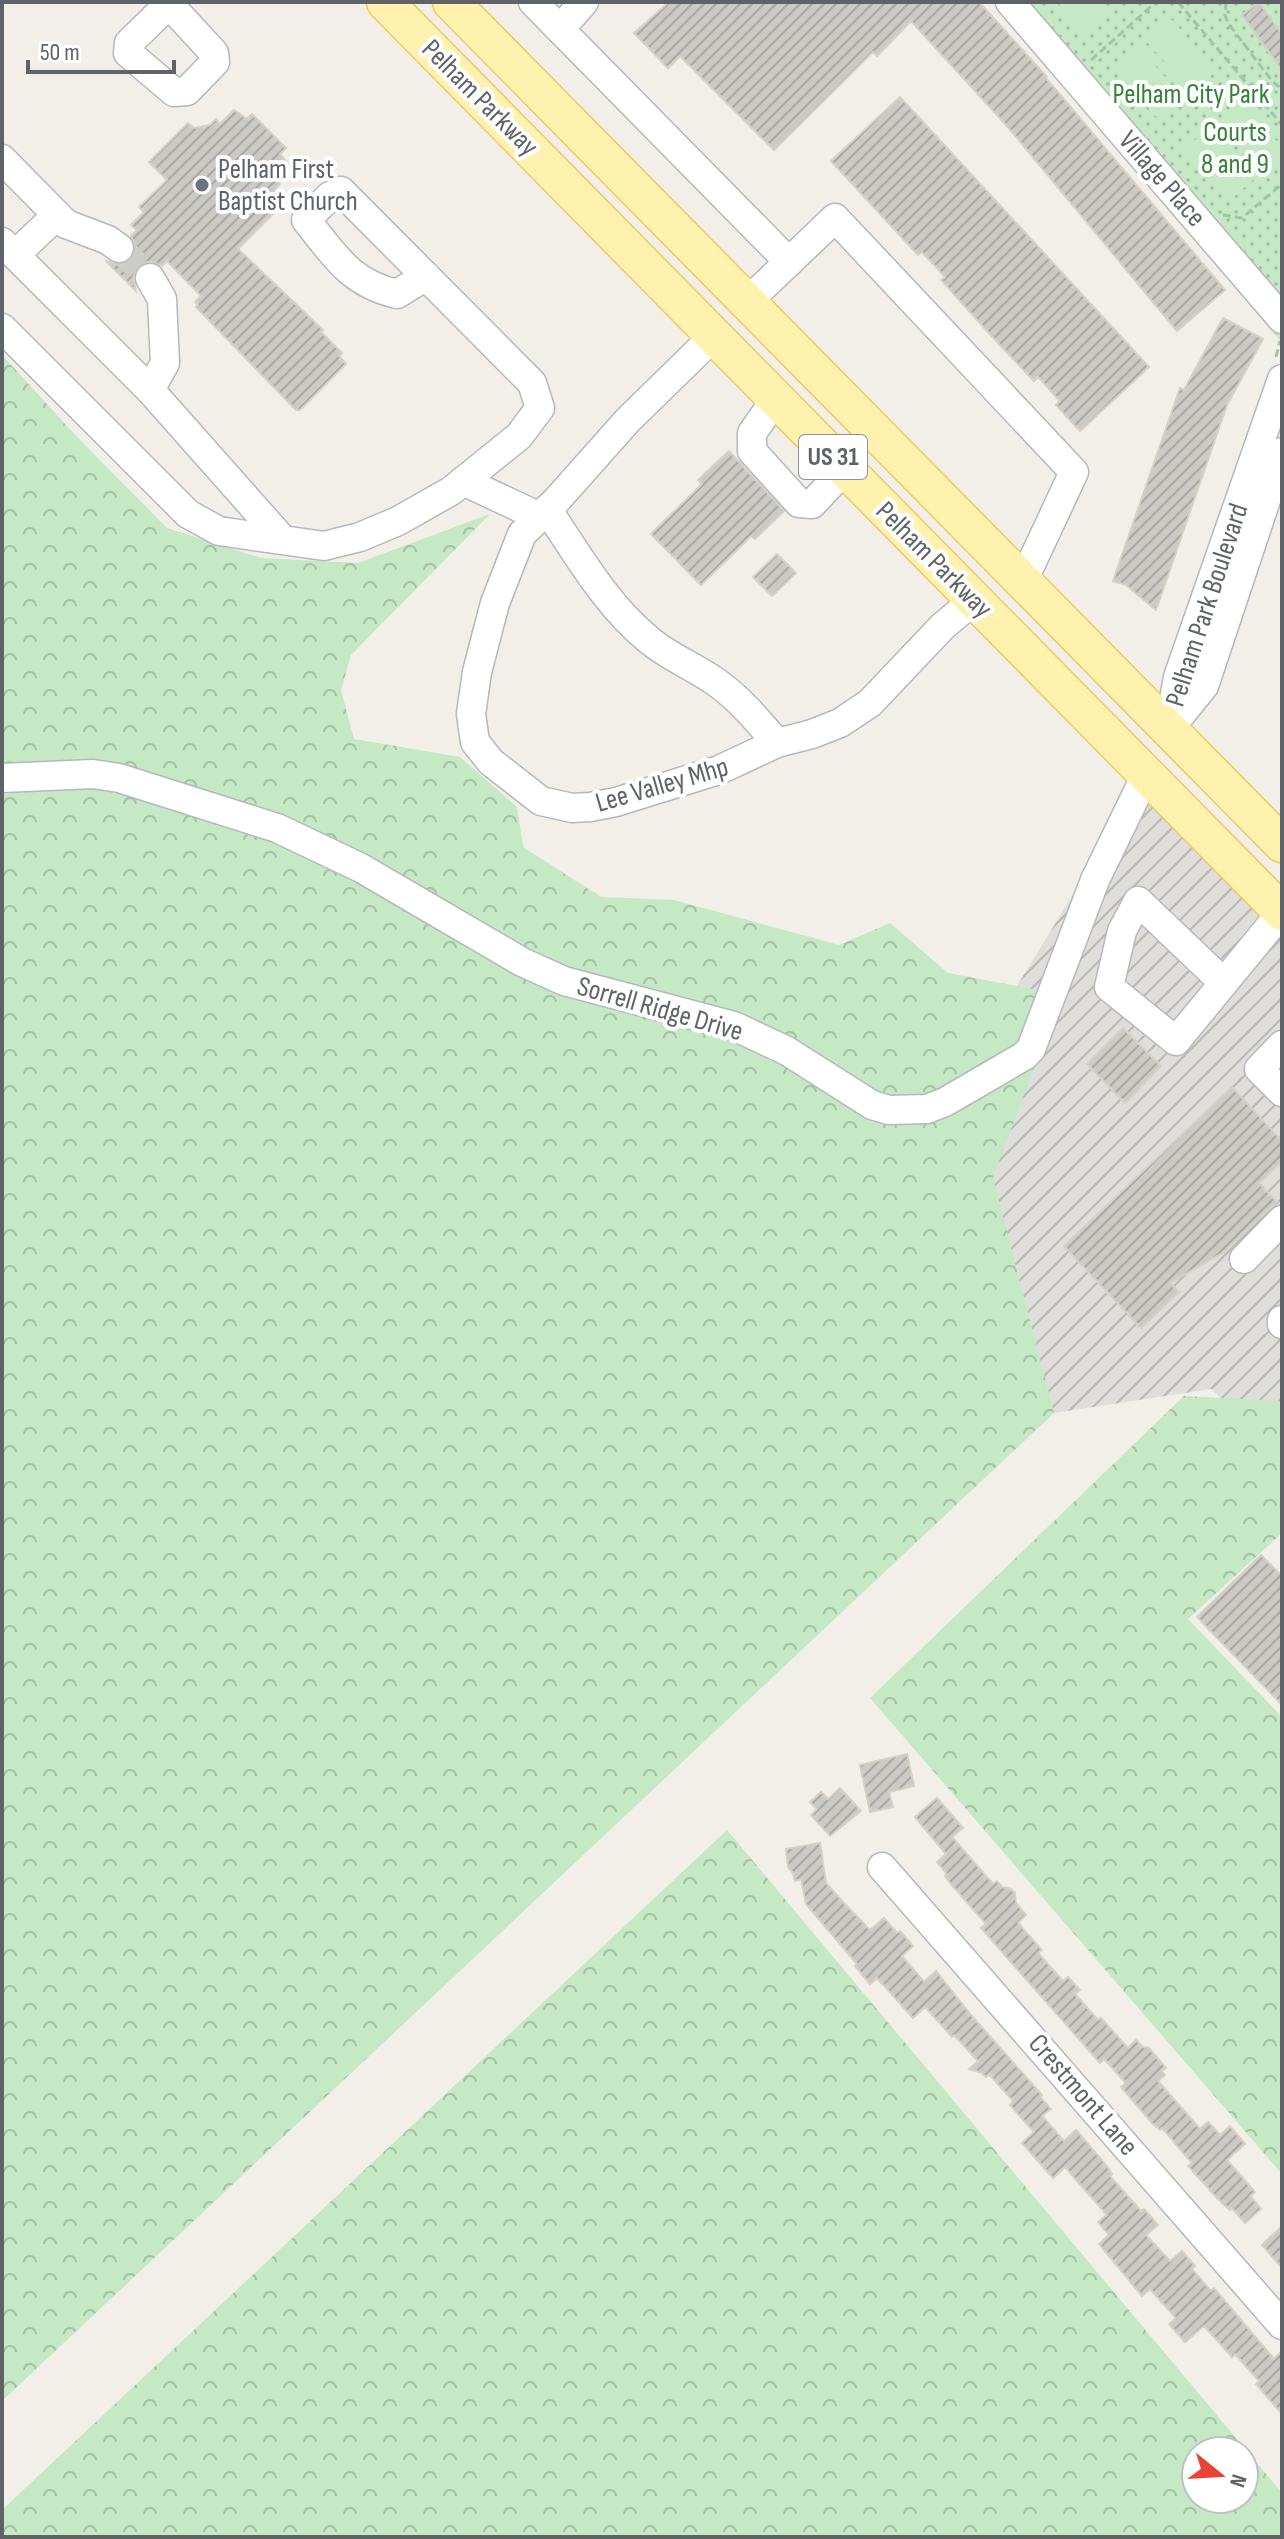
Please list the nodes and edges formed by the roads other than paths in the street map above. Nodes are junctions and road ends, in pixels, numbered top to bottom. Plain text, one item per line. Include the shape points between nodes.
1 (385, 2) edge
2 (533, 2) edge
3 (584, 2) edge
4 (1010, 2) edge
5 (453, 3) edge
6 (560, 29) junction
7 (419, 37) junction
8 (2, 159) edge
9 (57, 215) junction
10 (8, 248) edge
11 (119, 248) tunnel mouth
12 (789, 262) junction
13 (426, 276) dead end
14 (150, 278) tunnel mouth
15 (747, 302) junction
16 (1282, 319) edge
17 (2, 328) edge
18 (714, 336) junction
19 (1282, 379) edge
20 (150, 390) junction
21 (776, 399) junction
22 (1282, 452) edge
23 (845, 469) junction
24 (463, 481) junction
25 (544, 513) junction
26 (283, 540) junction
27 (1023, 581) junction
28 (974, 600) junction
29 (1169, 729) junction
30 (777, 743) junction
31 (1146, 775) junction
32 (2, 778) edge
33 (1282, 844) edge
34 (1282, 912) edge
35 (1224, 983) junction
36 (1282, 1045) edge
37 (1282, 1092) edge
38 (1282, 1220) edge
39 (1244, 1259) dead end
40 (882, 1867) dead end
41 (1282, 2325) edge

1 - 7 main road, Pelham Parkway / US 31
2 - 6 street
3 - 6 street
4 - 16 street, Village Place
5 - 7 main road
5 - 15 main road, Pelham Parkway / US 31
6 - 12 street
7 - 18 main road, Pelham Parkway / US 31
8 - 9 street
9 - 10 street
9 - 11 street via 78,231
10 - 20 street
12 - 15 street
12 - 27 street via 835,218 1074,472
13 - 24 street via 532,383 540,408 519,436
14 - 20 street via 162,299 165,363
15 - 18 main road
15 - 27 main road, Pelham Parkway / US 31
17 - 26 street via 188,514 219,531
18 - 21 main road, Pelham Parkway / US 31
18 - 25 street, Lee Valley Mhp
19 - 29 street, Pelham Park Boulevard via 1178,677
20 - 26 street
21 - 23 main road, Pelham Parkway / US 31
21 - 23 street via 752,433 752,451 799,503 812,504
22 - 29 street, Pelham Park Boulevard via 1204,686
23 - 28 main road, Pelham Parkway / US 31
24 - 25 street
24 - 26 street via 398,521 360,537 324,546
25 - 30 street via 621,615 651,642 738,699
25 - 30 street, Lee Valley Mhp via 522,534 511,559 477,672 471,733 491,762 541,801 590,807 728,767
27 - 28 main road
27 - 29 main road, Pelham Parkway / US 31
28 - 30 street, Lee Valley Mhp via 870,703 840,723
28 - 31 main road, Pelham Parkway / US 31
29 - 31 main road
29 - 33 main road, Pelham Parkway / US 31
31 - 32 street, Sorrell Ridge Drive via 1095,880 1031,1049 945,1102 906,1111 872,1105 787,1051 734,1026 564,981 361,868 277,828 119,778
31 - 34 main road, Pelham Parkway / US 31
34 - 35 street
35 - 35 street via 1176,1041 1109,987 1122,931 1138,901
36 - 37 street via 1259,1069
38 - 39 street
40 - 41 street, Crestmont Lane

